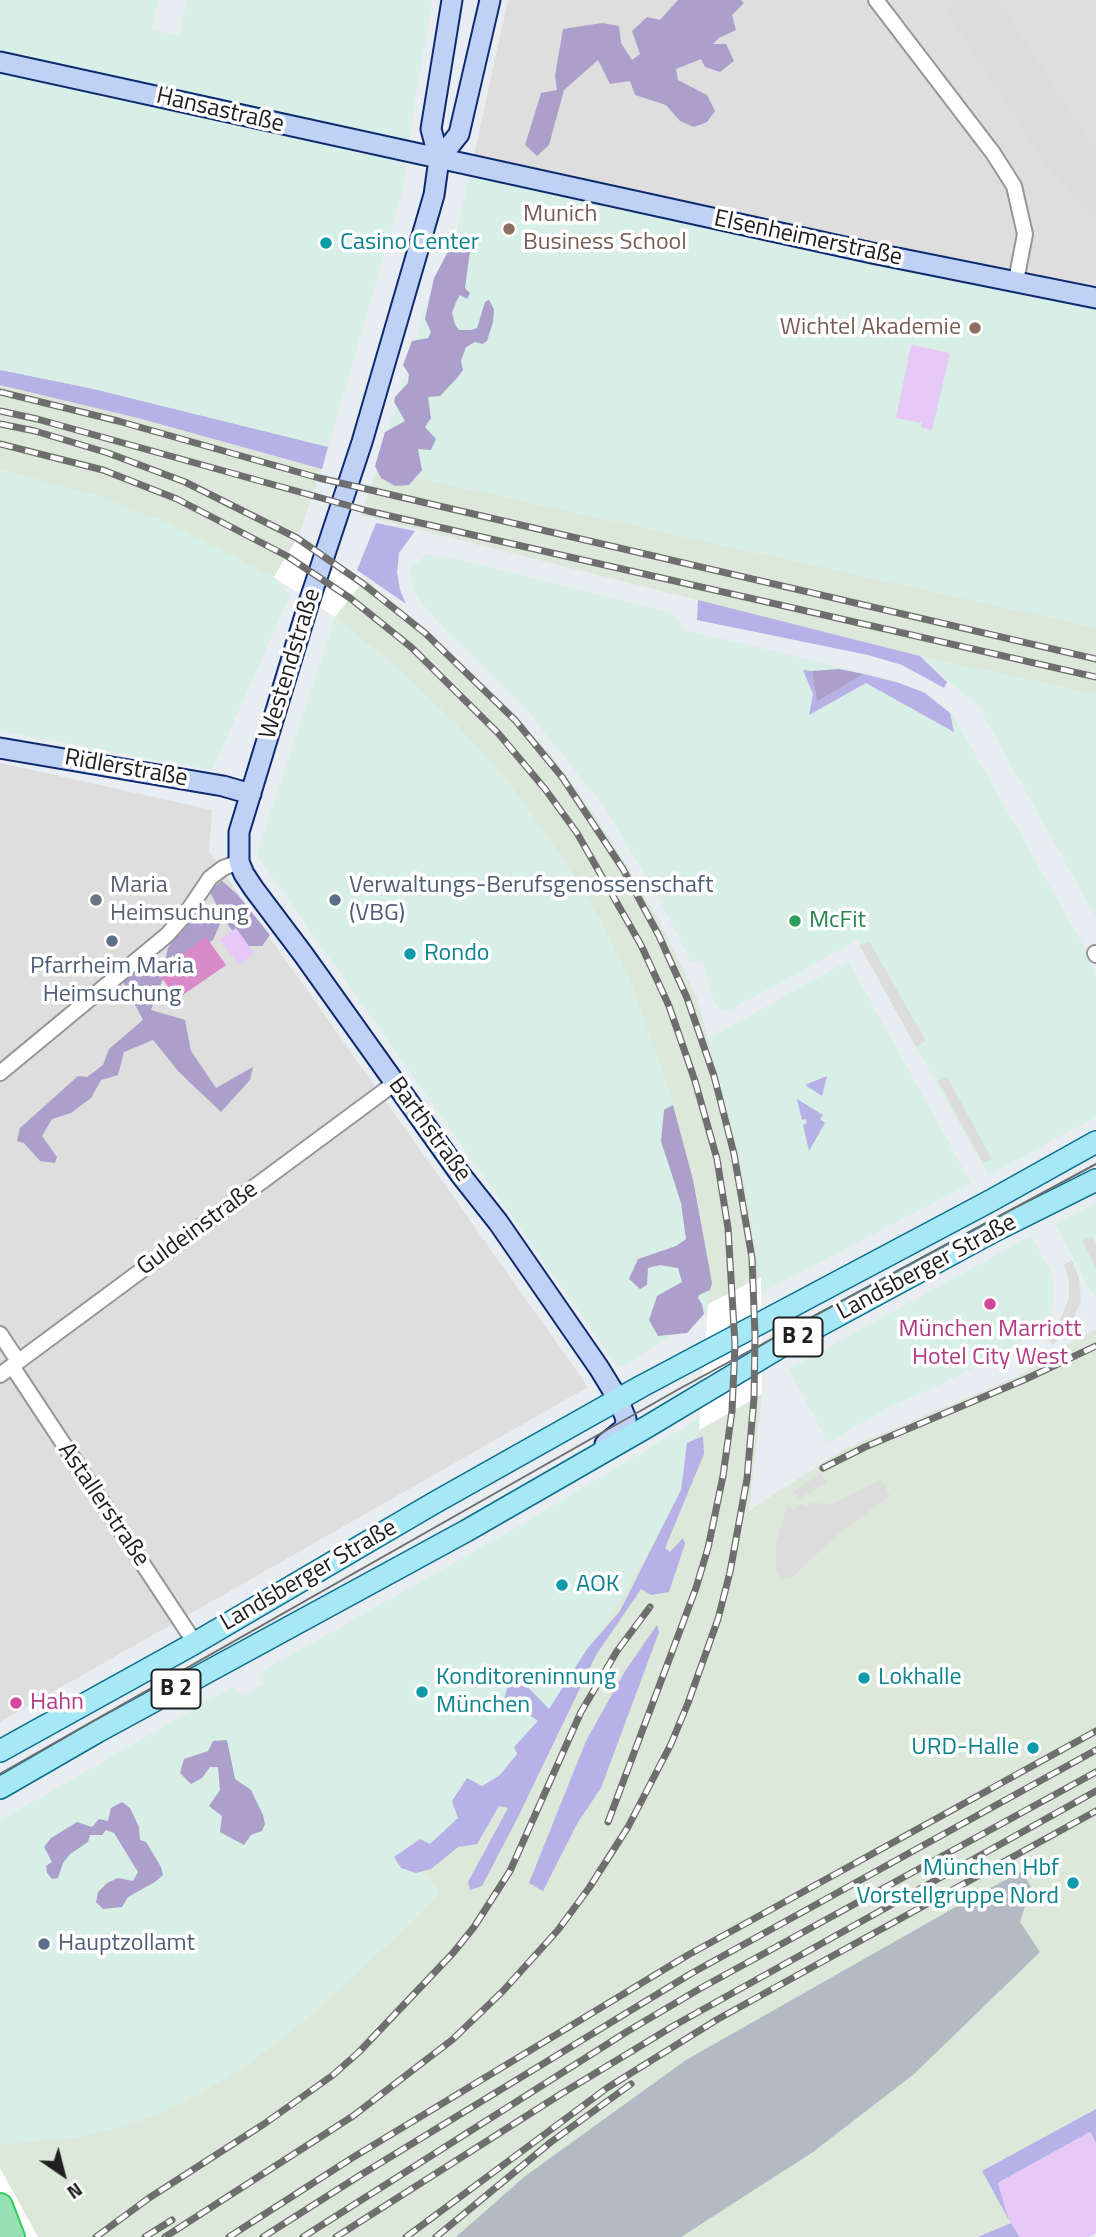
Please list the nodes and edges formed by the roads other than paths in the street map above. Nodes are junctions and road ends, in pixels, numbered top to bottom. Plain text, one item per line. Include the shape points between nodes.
1 (452, 0) edge
2 (490, 0) edge
3 (876, 0) edge
4 (0, 62) edge
5 (439, 159) junction
6 (1016, 281) junction
7 (1096, 298) edge
8 (0, 748) edge
9 (251, 794) junction
10 (239, 862) junction
11 (0, 1073) edge
12 (395, 1083) junction
13 (1096, 1142) edge
14 (1096, 1180) edge
15 (0, 1334) edge
16 (10, 1368) edge
17 (618, 1399) junction
18 (578, 1467) junction
19 (195, 1643) junction
20 (0, 1751) edge
21 (0, 1788) edge
22 (0, 2206) edge
23 (12, 2237) edge

1 - 5 street, Westendstraße via 431,129
2 - 5 street, Westendstraße via 459,134
3 - 6 street via 1014,186 1025,234
4 - 5 street, Hansastraße
5 - 6 street, Elsenheimerstraße
5 - 9 street, Westendstraße via 434,195 362,442
6 - 7 street, Elsenheimerstraße
8 - 9 street, Ridlerstraße
9 - 10 street, Westendstraße via 239,832
10 - 11 street via 210,878 167,935
10 - 12 street, Barthstraße
12 - 16 street, Guldeinstraße
12 - 17 street, Barthstraße via 527,1263
13 - 17 main road, Landsberger Straße / B 2
14 - 18 main road, Landsberger Straße / B 2 via 787,1343
15 - 16 street, Astallerstraße
16 - 19 street, Astallerstraße
17 - 18 street, Landsberger Straße via 625,1427
17 - 19 main road, Landsberger Straße / B 2
18 - 21 main road, Landsberger Straße / B 2
19 - 20 main road, Landsberger Straße / B 2
22 - 23 highway

